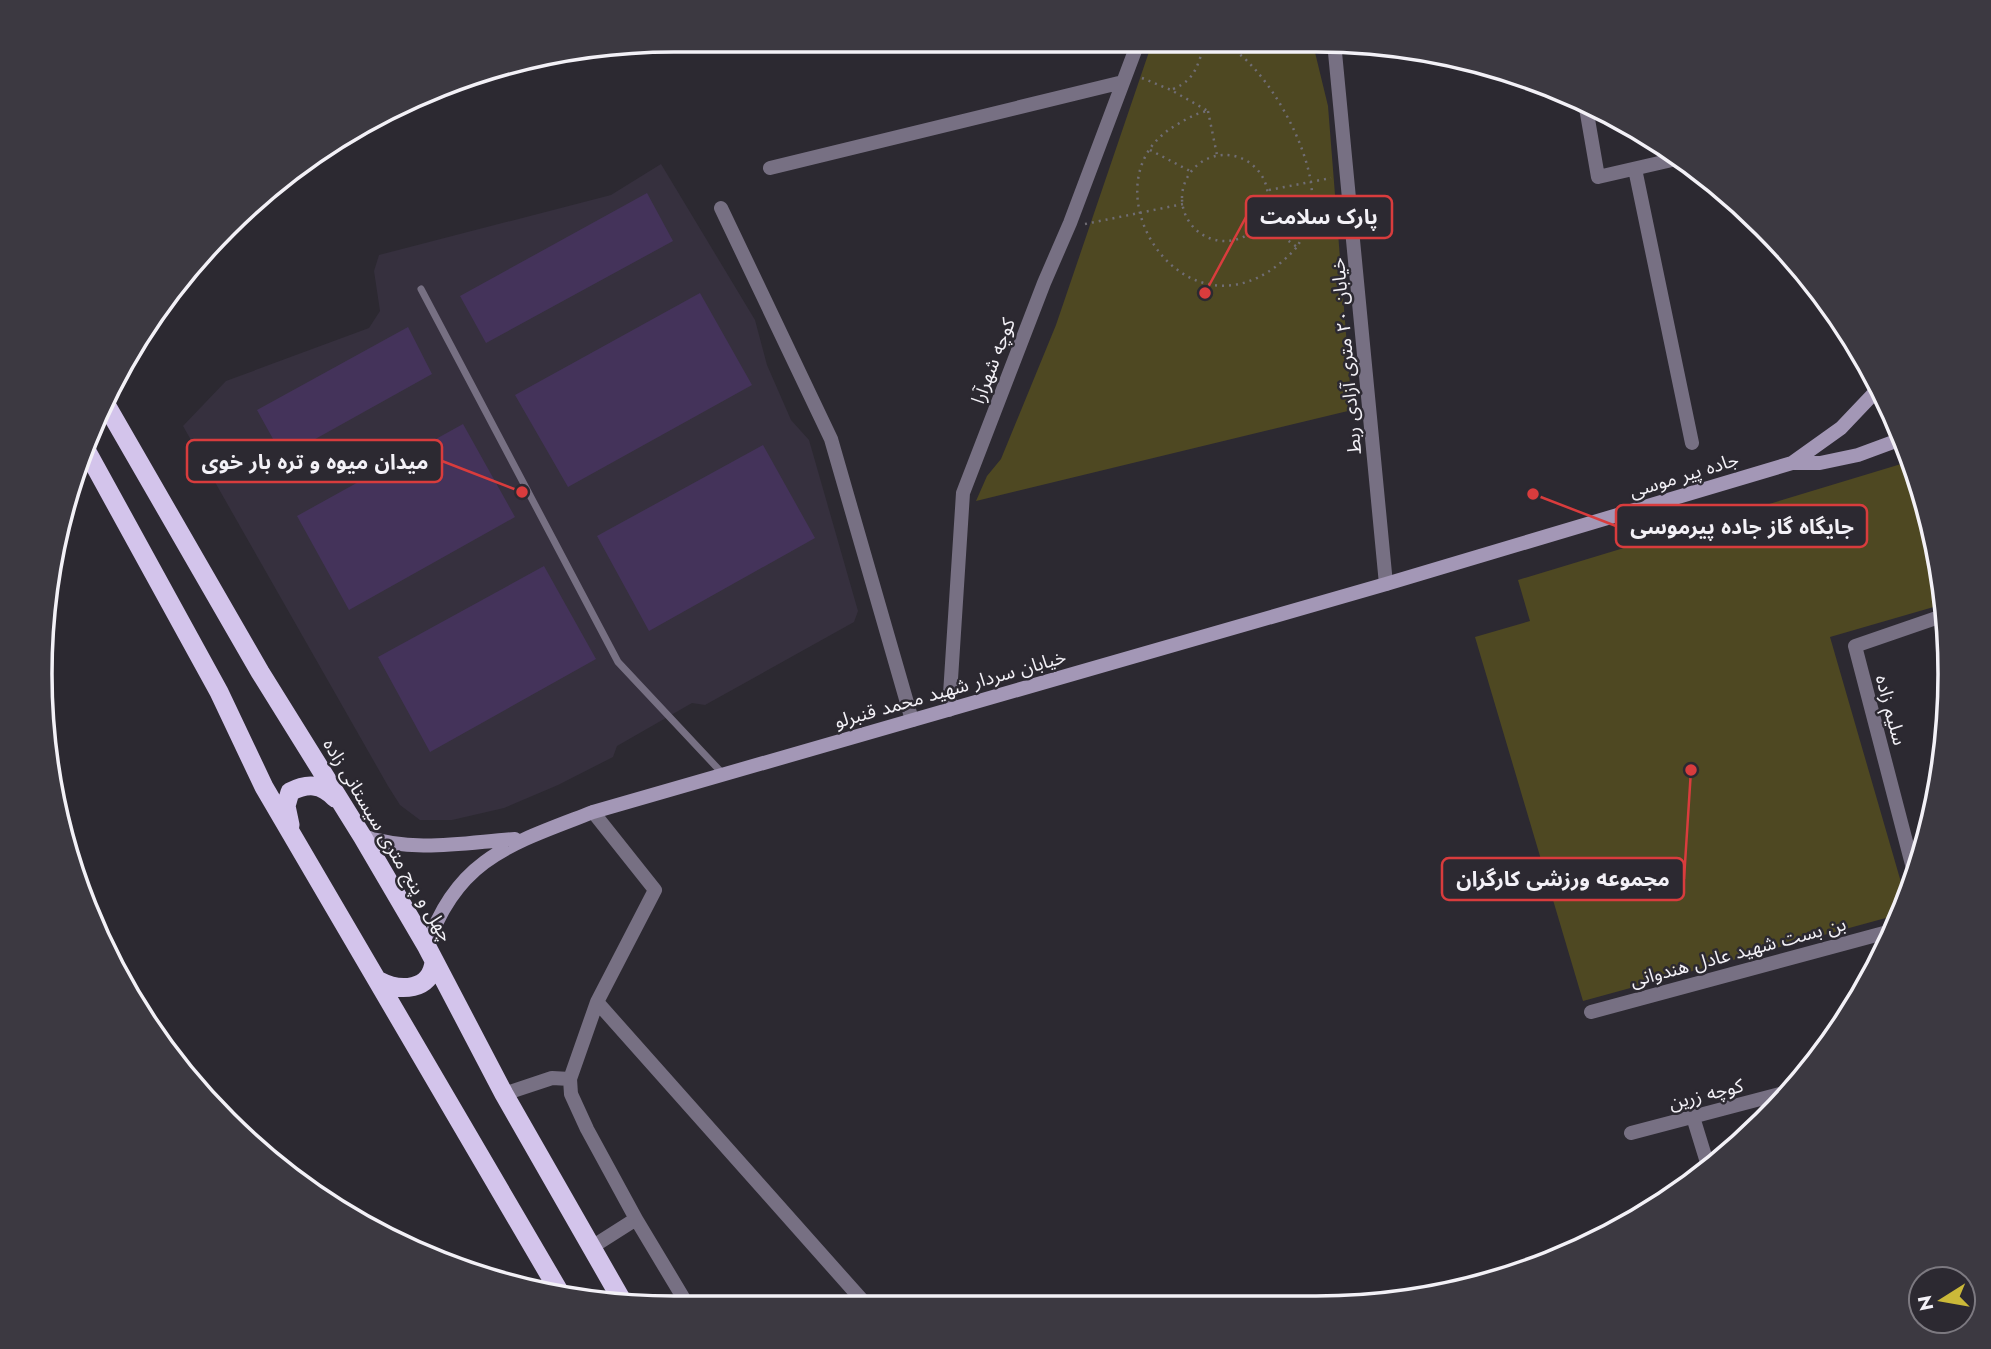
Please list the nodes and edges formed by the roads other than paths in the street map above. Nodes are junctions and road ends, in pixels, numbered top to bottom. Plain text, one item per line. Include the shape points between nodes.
1 (1134, 52) edge
2 (1335, 53) edge
3 (1125, 77) junction
4 (1587, 115) edge
5 (1668, 161) edge
6 (770, 168) dead end
7 (1635, 169) junction
8 (721, 208) dead end
9 (421, 289) dead end
10 (1872, 395) edge
11 (111, 411) edge
12 (1893, 442) edge
13 (1692, 443) dead end
14 (91, 460) edge
15 (1792, 463) junction
16 (1386, 584) junction
17 (1935, 618) edge
18 (949, 710) junction
19 (912, 720) junction
20 (724, 775) junction
21 (341, 803) junction
22 (593, 812) junction
23 (362, 836) junction
24 (294, 837) junction
25 (527, 838) junction
26 (1910, 857) edge
27 (1882, 934) edge
28 (430, 955) junction
29 (379, 981) junction
30 (597, 1002) junction
31 (1591, 1012) dead end
32 (570, 1079) junction
33 (504, 1094) junction
34 (1774, 1096) edge
35 (1693, 1117) junction
36 (1631, 1133) dead end
37 (1706, 1159) edge
38 (636, 1219) junction
39 (592, 1247) junction
40 (557, 1286) edge
41 (618, 1293) edge
42 (682, 1296) edge
43 (858, 1296) edge

1 - 3 street, کوچه شهرآرا
2 - 16 street, خیابان ۲۰ متری آزادی ربط
3 - 6 street
3 - 18 street, کوچه شهرآرا via 962,493
4 - 7 street via 1598,177
5 - 7 street
7 - 13 street
8 - 19 street via 831,439
9 - 20 lane via 618,662
10 - 15 main road via 1841,428
11 - 21 highway, چهل و پنج متری سیستانی زاده via 260,672
12 - 15 main road via 1820,463
14 - 24 highway
15 - 16 main road, جاده پیر موسی
16 - 18 main road, خیابان سردار شهید محمد قنبرلو
17 - 26 street, سلیم زاده via 1855,646
18 - 19 main road, خیابان سردار شهید محمد قنبرلو
19 - 20 main road, خیابان سردار شهید محمد قنبرلو
20 - 22 main road, خیابان سردار شهید محمد قنبرلو
21 - 23 highway, چهل و پنج متری سیستانی زاده
21 - 24 highway via 328,789 316,785 290,792 286,806
22 - 25 main road, خیابان سردار شهید محمد قنبرلو
22 - 30 street via 654,890
23 - 25 main road via 429,848
23 - 28 highway, چهل و پنج متری سیستانی زاده
24 - 29 highway
25 - 28 main road via 480,863 458,886 438,918
27 - 31 street, بن بست شهید عادل هندوانی
28 - 29 highway via 433,972 424,981 402,989
28 - 33 highway, چهل و پنج متری سیستانی زاده
29 - 40 highway
30 - 32 street
30 - 43 street
32 - 33 street via 552,1078
32 - 38 street via 571,1094 587,1129
33 - 39 highway, چهل و پنج متری سیستانی زاده
34 - 35 street, کوچه زرین
35 - 36 street, کوچه زرین
35 - 37 street
38 - 39 street
38 - 42 street
39 - 41 highway, چهل و پنج متری سیستانی زاده

